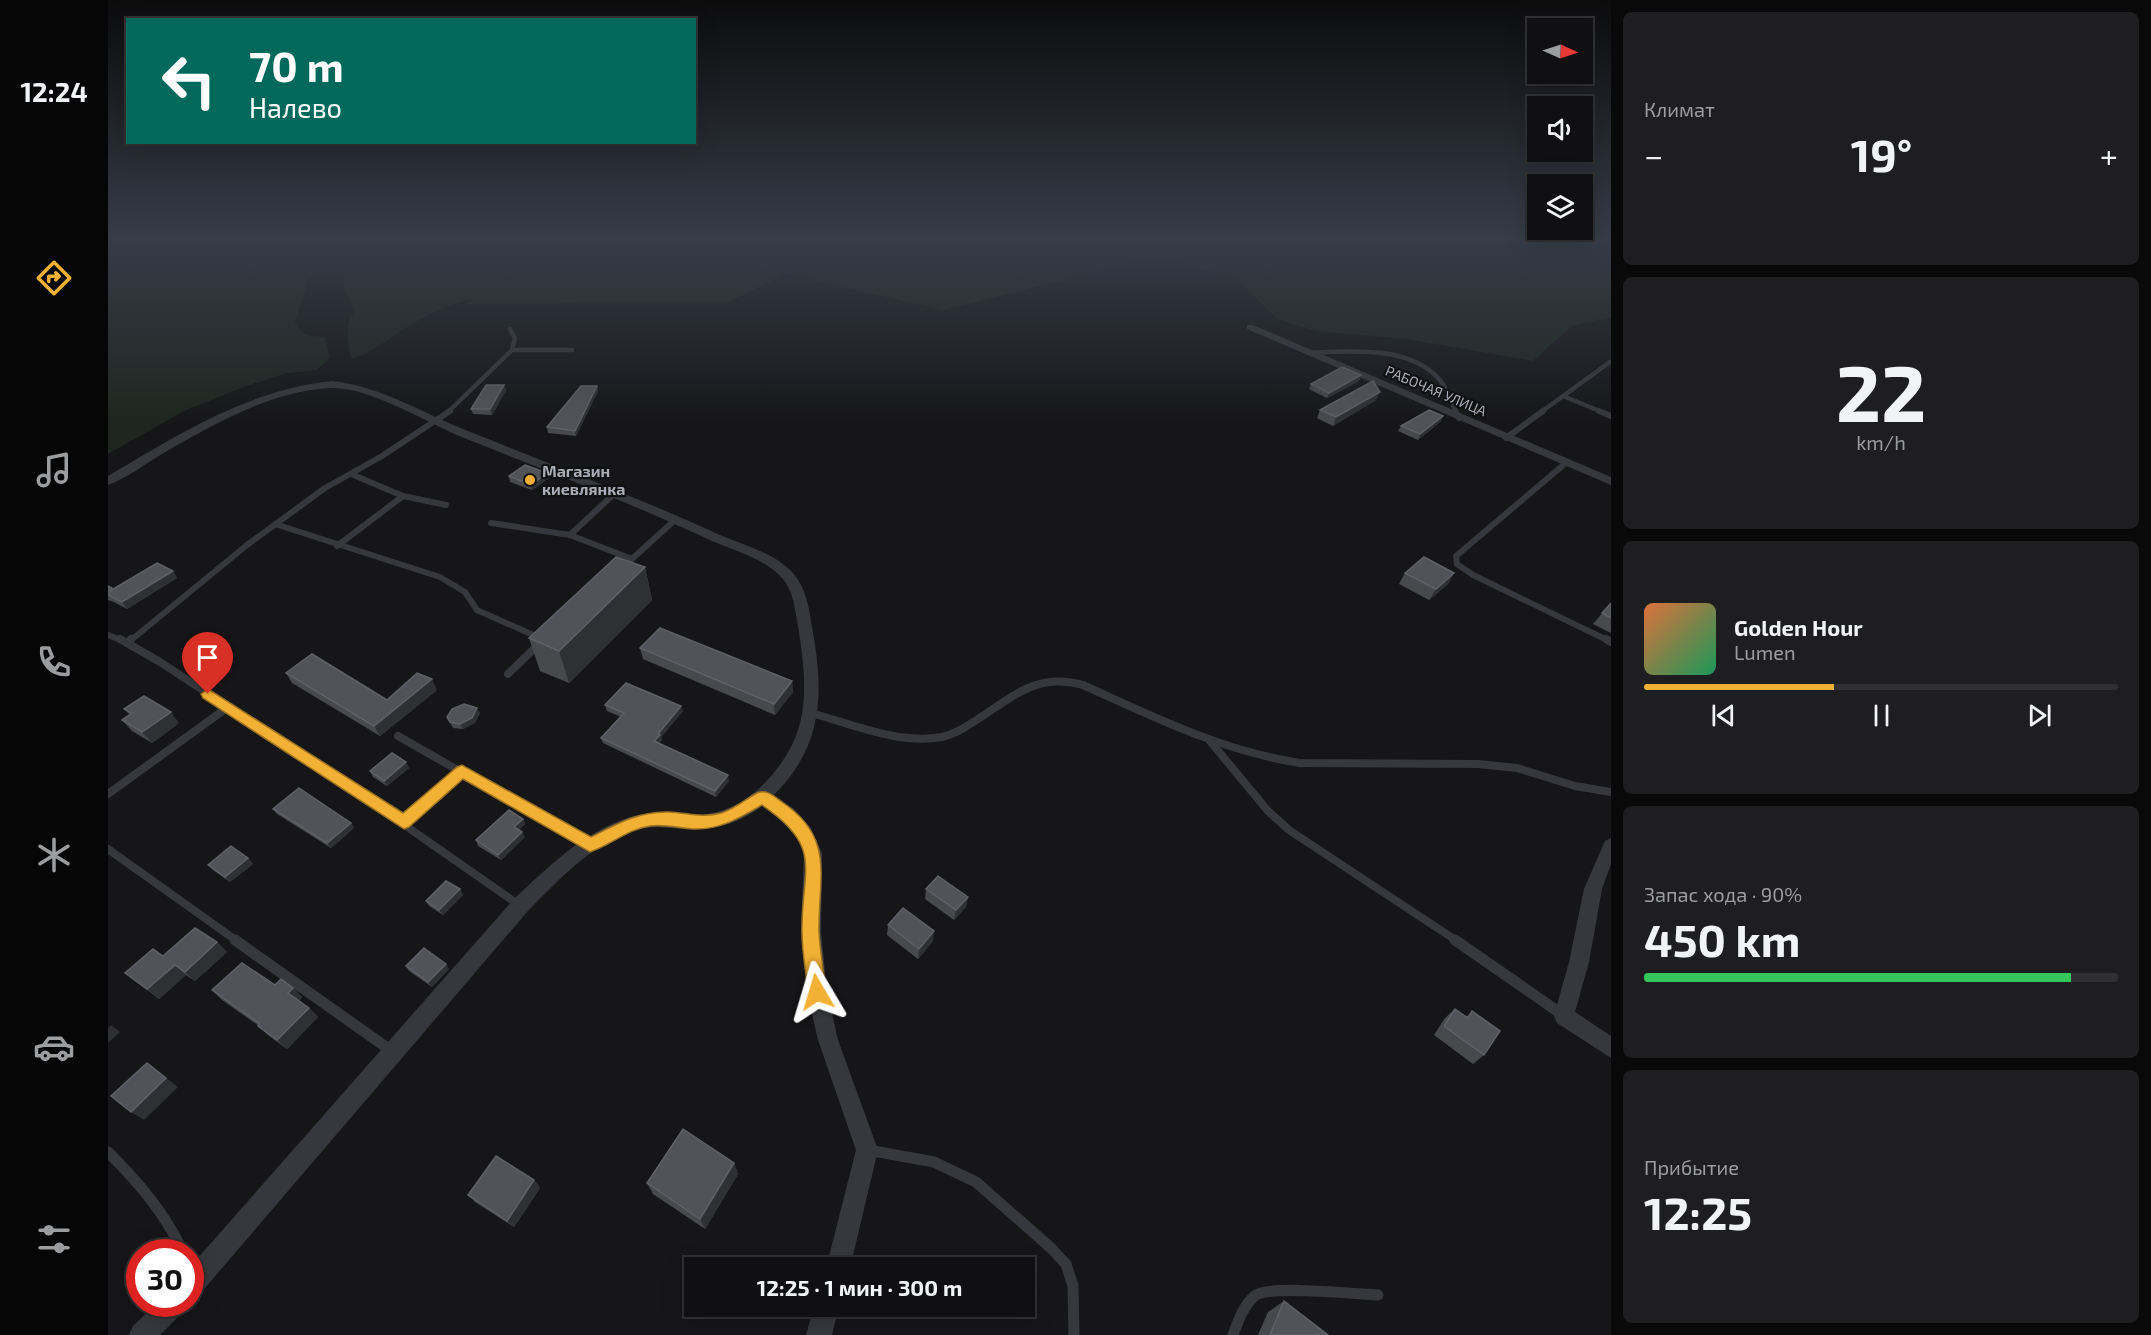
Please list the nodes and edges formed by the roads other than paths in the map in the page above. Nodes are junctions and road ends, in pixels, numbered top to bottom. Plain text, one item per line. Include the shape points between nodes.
1 (1250, 327) dead end
2 (510, 329) dead end
3 (512, 350) junction
4 (572, 350) dead end
5 (1308, 353) junction
6 (1610, 362) edge
7 (1563, 396) junction
8 (1611, 416) edge
9 (1459, 418) junction
10 (435, 422) junction
11 (1506, 438) junction
12 (1567, 462) junction
13 (351, 474) junction
14 (1610, 479) edge
15 (108, 481) edge
16 (615, 494) junction
17 (403, 496) junction
18 (446, 504) dead end
19 (676, 519) junction
20 (491, 523) dead end
21 (275, 524) junction
22 (570, 535) junction
23 (337, 546) junction
24 (632, 559) junction
25 (616, 573) edge
26 (552, 633) edge
27 (108, 635) edge
28 (544, 640) junction
29 (1611, 642) edge
30 (126, 643) junction
31 (508, 674) dead end
32 (228, 707) junction
33 (811, 713) junction
34 (398, 736) dead end
35 (1209, 741) junction
36 (462, 771) junction
37 (1611, 792) edge
38 (108, 794) edge
39 (763, 797) junction
40 (404, 822) junction
41 (590, 845) junction
42 (1611, 846) edge
43 (108, 849) edge
44 (520, 906) junction
45 (1564, 1016) junction
46 (1611, 1048) edge
47 (394, 1052) junction
48 (867, 1150) junction
49 (108, 1152) edge
50 (177, 1239) edge
51 (841, 1257) edge
52 (204, 1266) edge
53 (1378, 1295) dead end
54 (160, 1317) edge
55 (824, 1317) edge
56 (142, 1335) edge
57 (819, 1335) edge
58 (1074, 1335) edge
59 (1233, 1335) edge

1 - 5 street, РАБОЧАЯ УЛИЦА
2 - 3 lane via 515,338
3 - 4 lane
3 - 10 lane
5 - 9 street, РАБОЧАЯ УЛИЦА
5 - 9 lane via 1377,354 1424,367 1439,380
6 - 7 lane
7 - 8 lane
7 - 11 lane
9 - 11 street, РАБОЧАЯ УЛИЦА
10 - 13 lane
10 - 15 street via 348,386 296,389 224,418
10 - 16 street
11 - 12 street, РАБОЧАЯ УЛИЦА
12 - 14 street, РАБОЧАЯ УЛИЦА
12 - 29 lane via 1456,556 1457,564
13 - 17 lane
13 - 21 lane
16 - 19 street
16 - 22 lane
17 - 18 lane
17 - 23 lane
19 - 24 lane
19 - 33 street via 769,562 785,572 794,584 812,660
20 - 22 lane
21 - 23 lane
21 - 30 lane
22 - 24 lane
23 - 28 lane via 440,577 465,592 477,610
24 - 25 lane
26 - 28 lane
27 - 30 lane
28 - 31 lane
30 - 32 lane
32 - 38 lane
32 - 40 lane
33 - 35 lane via 910,738 940,739 955,734 1035,683 1065,680
33 - 39 street via 791,762
34 - 36 lane
35 - 37 lane via 1272,760 1300,763 1478,764 1517,768 1575,786
35 - 45 lane via 1289,830
36 - 40 lane
36 - 41 lane
39 - 41 street via 724,819 629,824
39 - 48 street via 788,814 804,832 813,853 810,931 817,992 831,1051
40 - 44 lane
41 - 44 street
42 - 45 street via 1598,869 1587,906 1579,962
43 - 47 lane
44 - 47 street
45 - 46 street
47 - 52 street
48 - 51 street
48 - 58 lane via 934,1162 976,1182 1051,1248 1066,1264 1073,1286
49 - 50 lane via 155,1204
53 - 59 lane via 1279,1290 1257,1294 1242,1312
54 - 56 street
55 - 57 street

